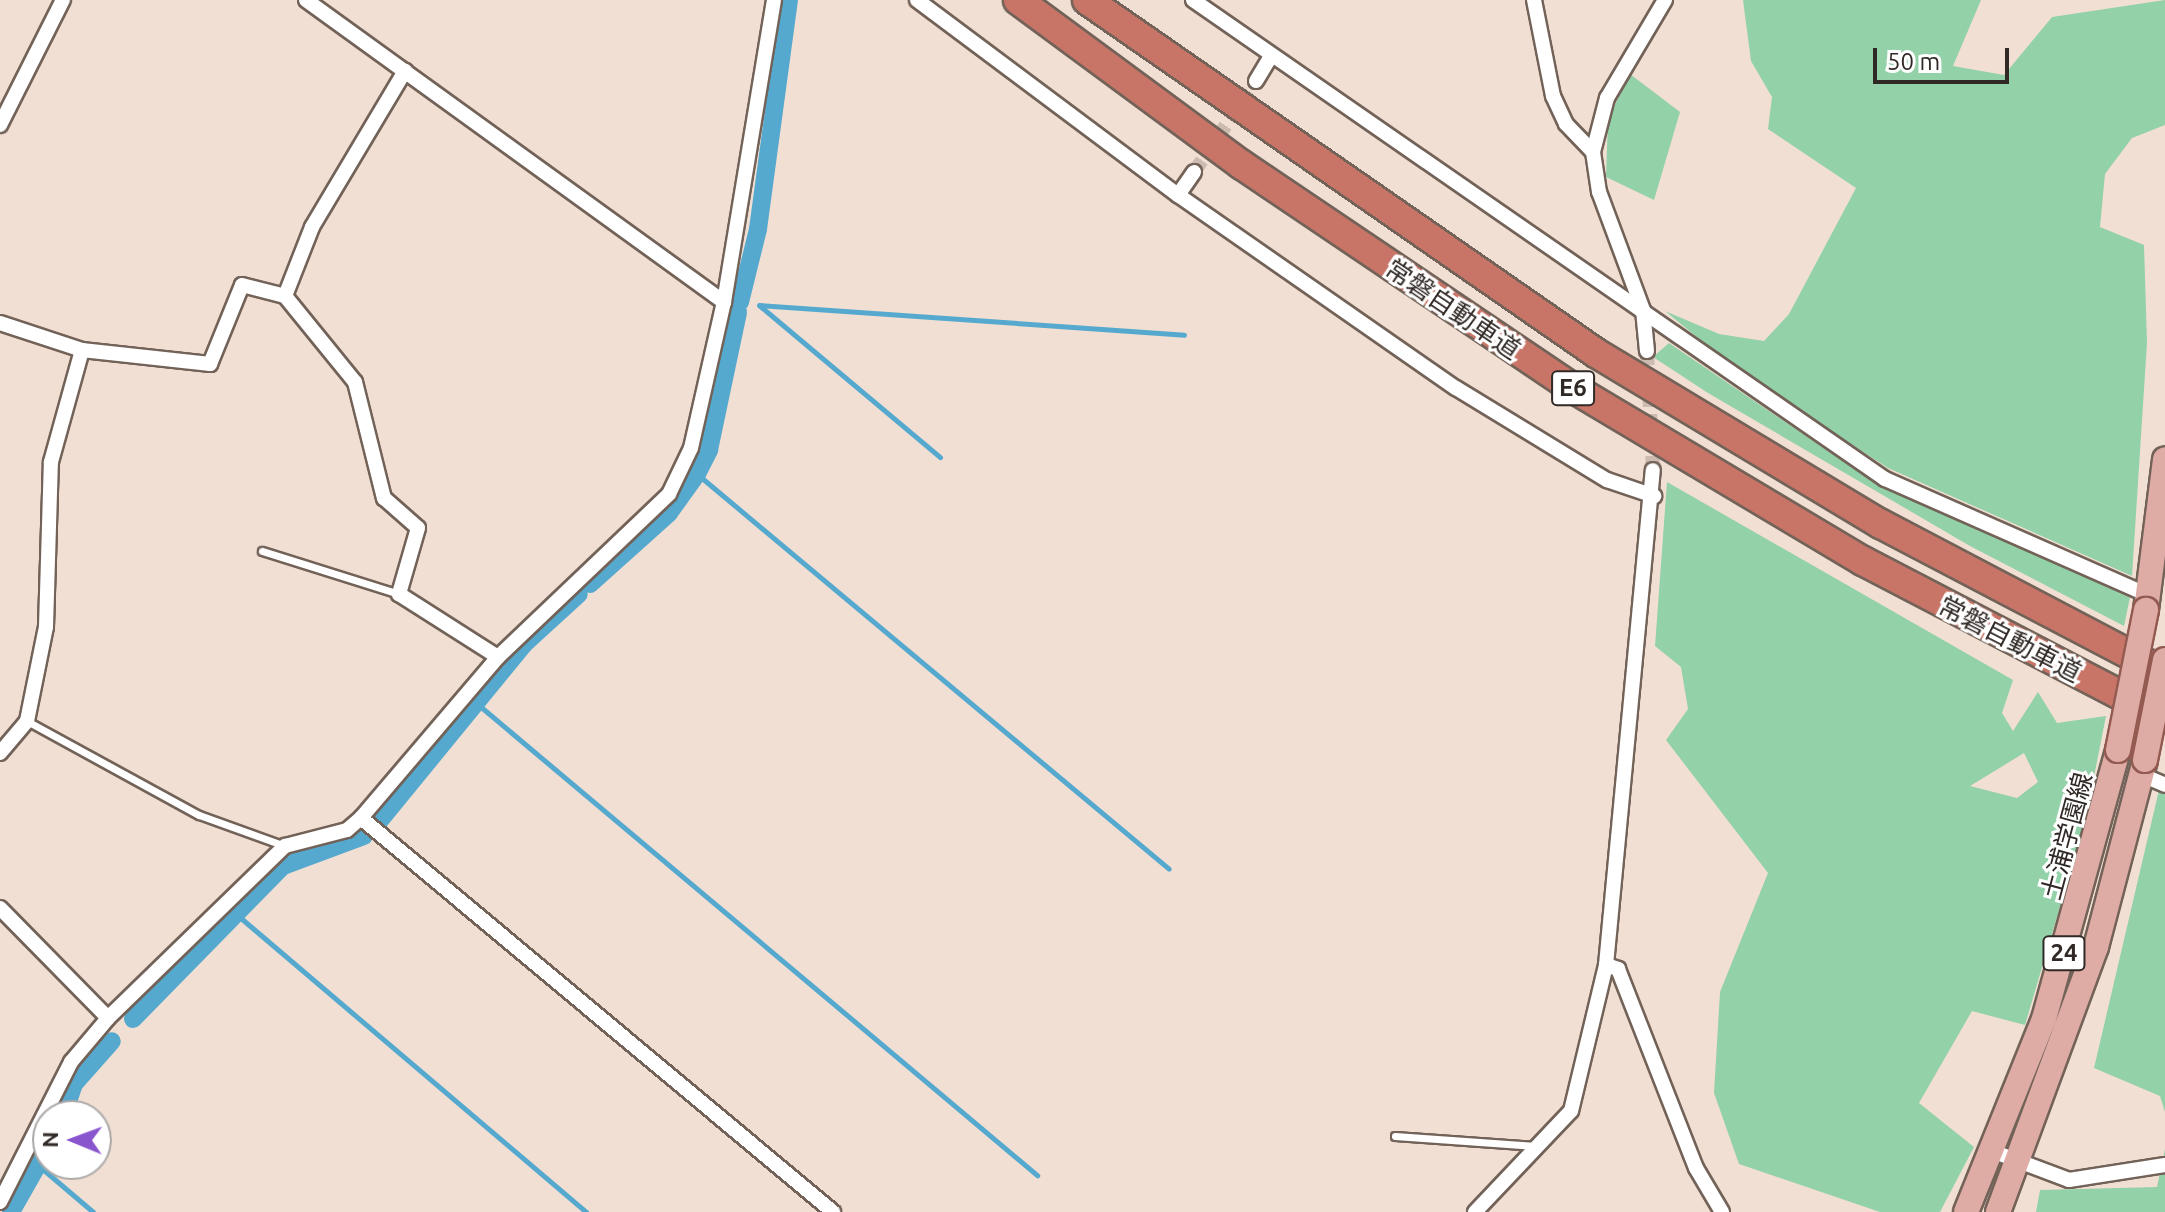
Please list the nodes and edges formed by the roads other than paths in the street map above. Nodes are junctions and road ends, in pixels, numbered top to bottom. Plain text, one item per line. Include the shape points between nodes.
1 (63, 0) edge
2 (306, 0) edge
3 (774, 0) edge
4 (917, 0) edge
5 (1018, 0) edge
6 (1087, 0) edge
7 (1193, 0) edge
8 (1534, 0) edge
9 (1665, 0) edge
10 (1270, 58) junction
11 (405, 71) junction
12 (1256, 81) tunnel mouth
13 (0, 125) edge
14 (1593, 152) junction
15 (1194, 172) tunnel mouth
16 (1178, 195) junction
17 (285, 296) junction
18 (724, 302) junction
19 (1643, 310) junction
20 (0, 323) edge
21 (82, 350) junction
22 (1647, 351) tunnel mouth
23 (2165, 459) edge
24 (1653, 470) tunnel mouth
25 (1654, 496) junction
26 (262, 551) dead end
27 (399, 594) junction
28 (2147, 603) junction
29 (498, 657) junction
30 (2165, 660) edge
31 (2165, 673) edge
32 (2165, 718) edge
33 (27, 721) junction
34 (0, 753) edge
35 (2144, 768) junction
36 (2165, 785) edge
37 (361, 818) junction
38 (285, 846) junction
39 (0, 908) edge
40 (1606, 965) junction
41 (108, 1018) junction
42 (1395, 1136) dead end
43 (1539, 1146) junction
44 (1992, 1151) junction
45 (2019, 1161) junction
46 (2165, 1165) edge
47 (0, 1202) edge
48 (833, 1212) edge
49 (1475, 1212) edge
50 (1722, 1212) edge
51 (1966, 1212) edge
52 (1998, 1212) edge

1 - 13 street
2 - 11 street
3 - 18 street
4 - 16 street
5 - 32 highway, 常磐自動車道 / E6 via 1242,165 1576,390 1863,561
6 - 31 highway, 常磐自動車道 / E6 via 1364,199 1596,353 1881,524
7 - 10 street
8 - 14 street via 1553,96 1566,124
9 - 14 street via 1607,98
10 - 12 street
10 - 19 street
11 - 17 street via 312,227
11 - 18 street
14 - 19 street via 1599,192
15 - 16 street
16 - 25 street via 1456,388 1607,480
17 - 21 street via 242,285 210,364
17 - 27 street via 355,382 384,498 418,528
18 - 29 street via 691,448 669,494
19 - 22 street
19 - 28 street via 1885,479
20 - 21 street
21 - 33 street via 51,462 46,627
23 - 28 main road, 土浦学園線 / 24
24 - 25 street
25 - 40 street
26 - 27 lane
27 - 29 street
28 - 44 main road, 土浦学園線 / 24, bridge via 2118,750 2044,1019
29 - 37 street
30 - 35 main road, 24, bridge
33 - 34 street
33 - 38 lane via 199,815
35 - 36 street
35 - 45 main road, 24 via 2096,947
37 - 38 street via 347,830
37 - 48 street
38 - 41 street
39 - 41 street
40 - 43 street via 1571,1111
40 - 50 street via 1618,969 1696,1168
41 - 47 street via 71,1062
42 - 43 lane
43 - 49 street
44 - 45 street
44 - 51 main road, 土浦学園線 / 24
45 - 46 street via 2069,1180
45 - 52 main road, 24

